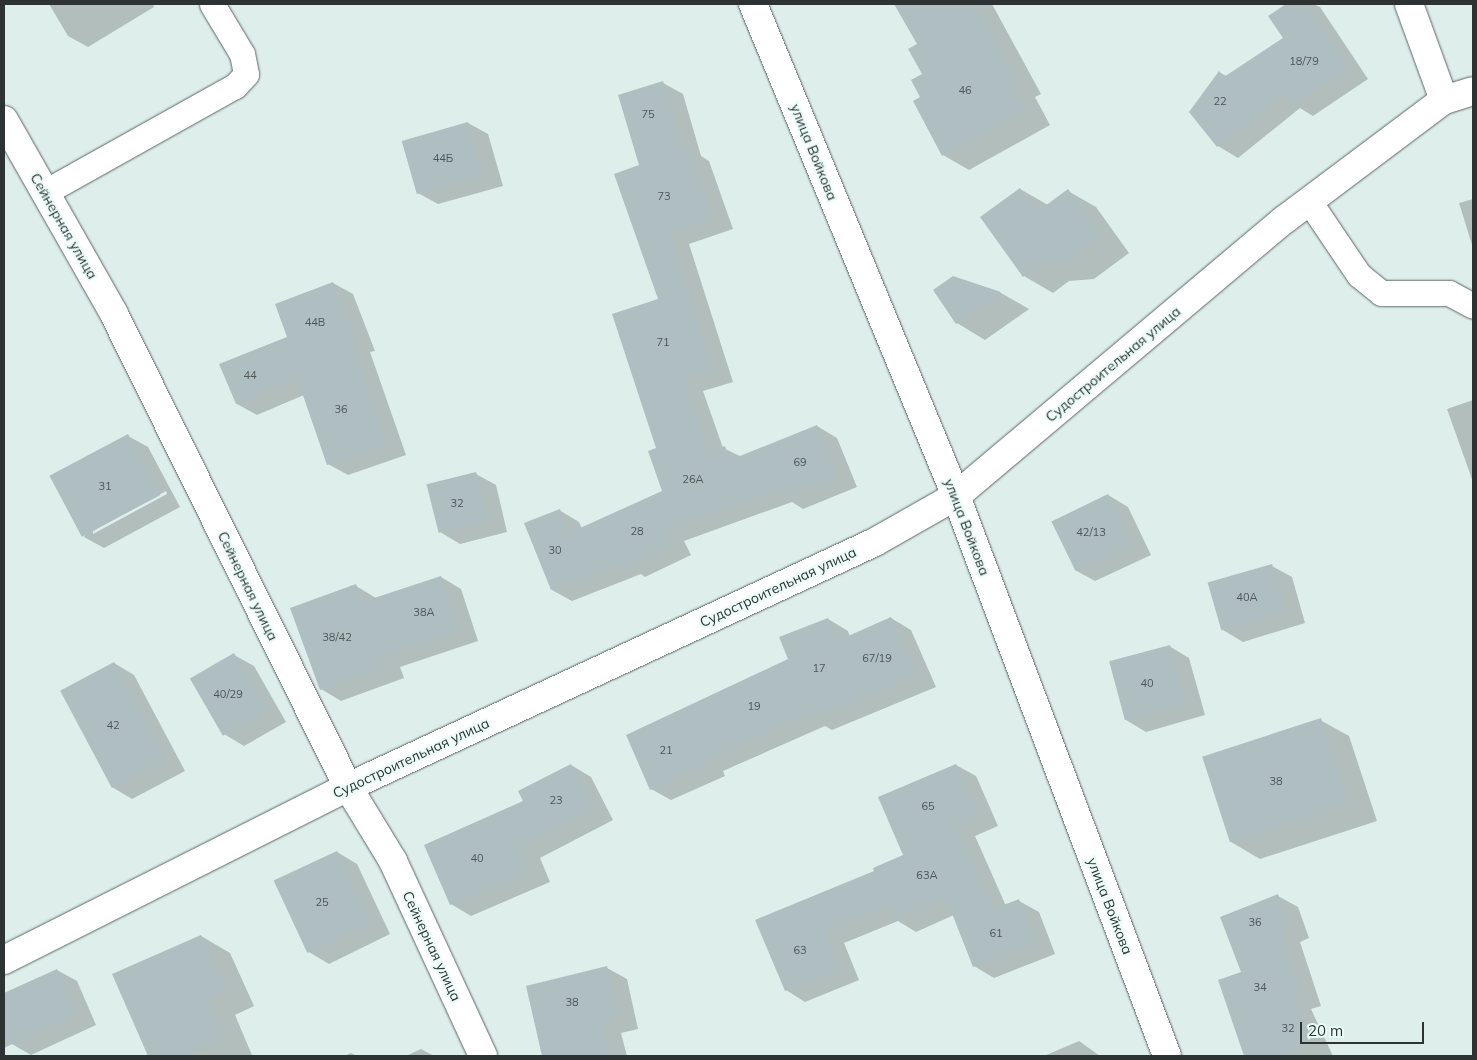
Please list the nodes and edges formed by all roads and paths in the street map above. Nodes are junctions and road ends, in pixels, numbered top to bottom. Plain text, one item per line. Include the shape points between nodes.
1 (212, 4) edge
2 (753, 4) edge
3 (1409, 4) edge
4 (1473, 91) edge
5 (1444, 100) junction
6 (4, 120) edge
7 (45, 192) junction
8 (1309, 201) junction
9 (1473, 306) edge
10 (956, 496) junction
11 (348, 787) junction
12 (4, 960) edge
13 (483, 1056) edge
14 (1167, 1056) edge

1 - 7 lane via 242,54 246,74 235,86
2 - 10 street, улица Войкова
3 - 5 street
4 - 5 street, Судостроительная улица
5 - 8 street, Судостроительная улица
6 - 7 street, Сейнерная улица
7 - 11 street, Сейнерная улица via 114,314
8 - 9 lane via 1359,275 1381,293 1449,293
8 - 10 street, Судостроительная улица
10 - 11 street, Судостроительная улица via 875,542
10 - 14 street, улица Войкова
11 - 12 street, Судостроительная улица
11 - 13 street, Сейнерная улица via 393,860

